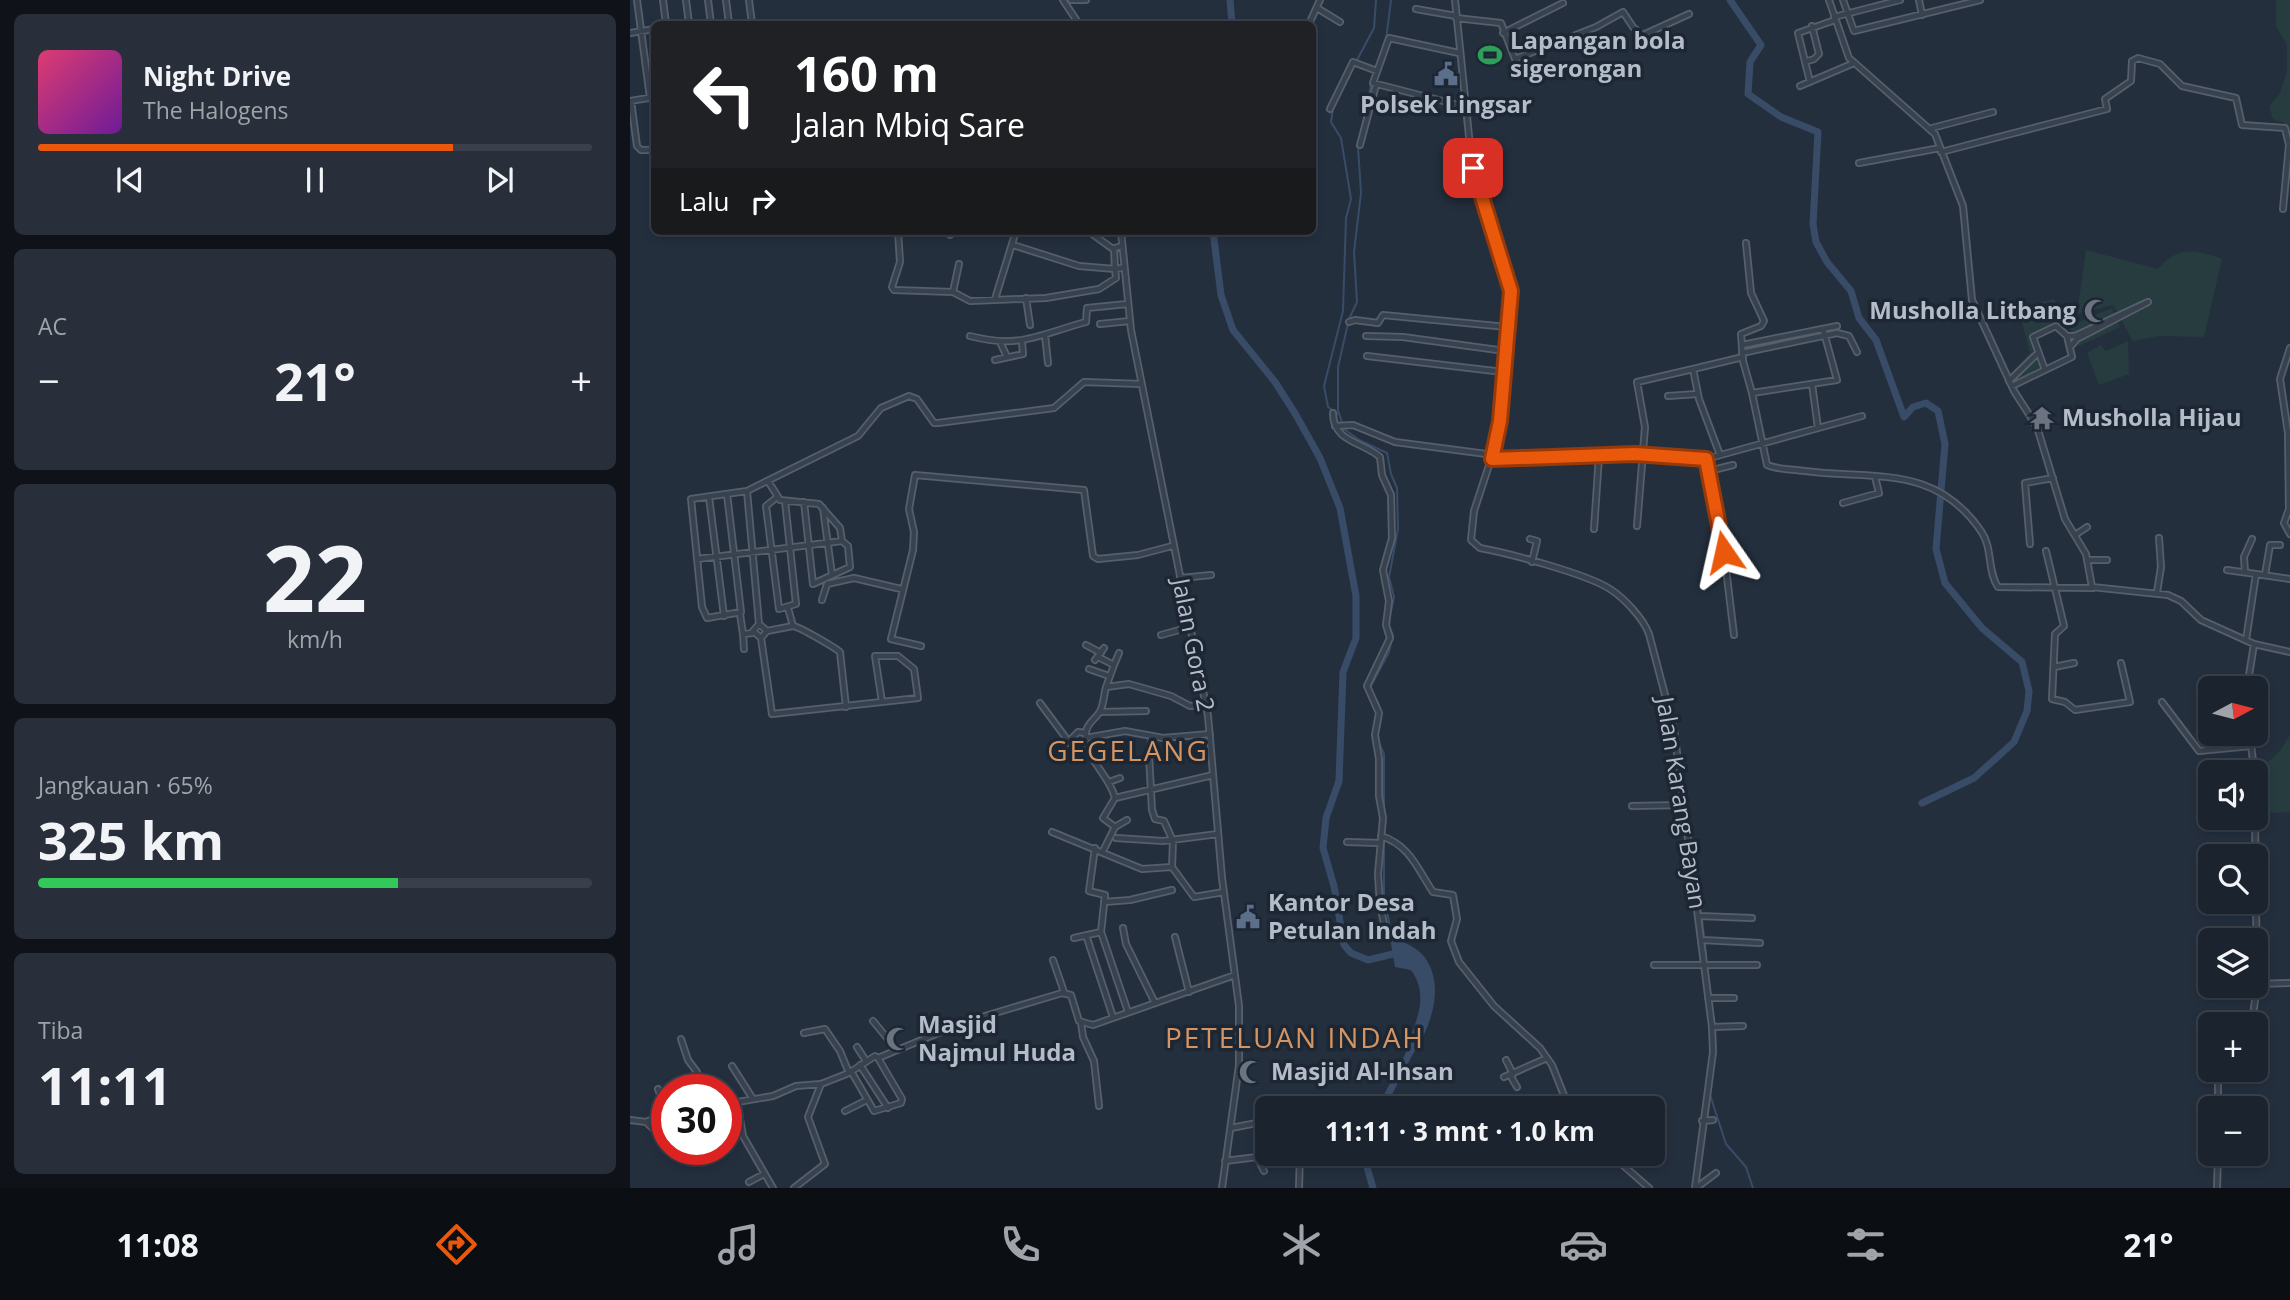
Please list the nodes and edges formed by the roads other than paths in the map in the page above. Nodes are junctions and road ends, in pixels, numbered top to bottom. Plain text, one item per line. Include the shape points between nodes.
1 (637, 0) edge
2 (663, 0) edge
3 (686, 0) edge
4 (708, 0) edge
5 (726, 0) edge
6 (749, 0) edge
7 (1063, 0) edge
8 (1071, 0) edge
9 (1086, 0) edge
10 (1320, 0) edge
11 (1454, 0) edge
12 (1829, 0) edge
13 (1843, 0) edge
14 (1900, 0) edge
15 (1919, 0) edge
16 (1980, 0) edge
17 (1563, 4) dead end
18 (1317, 8) junction
19 (1416, 9) dead end
20 (1847, 13) junction
21 (1689, 14) dead end
22 (1922, 15) junction
23 (1456, 17) junction
24 (1835, 18) junction
25 (666, 21) edge
26 (691, 21) edge
27 (711, 21) edge
28 (729, 21) edge
29 (752, 21) edge
30 (1077, 21) edge
31 (1310, 21) edge
32 (1340, 22) dead end
33 (1812, 26) junction
34 (651, 29) edge
35 (641, 31) junction
36 (630, 33) edge
37 (1503, 33) junction
38 (1459, 53) junction
39 (1805, 62) junction
40 (1854, 63) junction
41 (1375, 70) junction
42 (1810, 82) junction
43 (1376, 85) junction
44 (1800, 86) dead end
45 (651, 92) edge
46 (651, 98) edge
47 (630, 101) edge
48 (1466, 107) junction
49 (1330, 109) dead end
50 (1993, 112) dead end
51 (1931, 128) junction
52 (1360, 145) dead end
53 (651, 150) edge
54 (1940, 150) junction
55 (1859, 163) dead end
56 (2283, 209) dead end
57 (898, 235) edge
58 (1015, 235) edge
59 (1094, 235) edge
60 (1121, 235) edge
61 (1746, 243) dead end
62 (1013, 245) junction
63 (1121, 246) junction
64 (1114, 248) junction
65 (959, 264) dead end
66 (1122, 268) junction
67 (1115, 269) junction
68 (953, 292) junction
69 (1026, 298) junction
70 (995, 299) junction
71 (1127, 304) junction
72 (2118, 317) junction
73 (1130, 321) junction
74 (1349, 322) dead end
75 (1100, 324) dead end
76 (1030, 325) dead end
77 (1837, 326) dead end
78 (1507, 327) junction
79 (1824, 333) junction
80 (1045, 335) junction
81 (2067, 335) junction
82 (970, 336) dead end
83 (1366, 336) dead end
84 (2076, 337) junction
85 (1022, 342) junction
86 (1001, 344) junction
87 (1742, 345) junction
88 (2072, 345) junction
89 (2290, 348) edge
90 (1505, 351) junction
91 (1857, 352) dead end
92 (2038, 353) junction
93 (1742, 355) junction
94 (1367, 356) dead end
95 (1007, 357) junction
96 (995, 360) dead end
97 (1048, 363) dead end
98 (1693, 369) junction
99 (2045, 370) junction
100 (1503, 372) junction
101 (1141, 384) junction
102 (1812, 384) junction
103 (2010, 384) junction
104 (1752, 393) junction
105 (1697, 394) junction
106 (1668, 396) dead end
107 (1333, 413) dead end
108 (1862, 416) dead end
109 (1336, 426) junction
110 (1818, 428) junction
111 (1762, 445) junction
112 (1643, 455) junction
113 (1720, 455) junction
114 (1599, 456) junction
115 (1493, 457) junction
116 (1706, 459) junction
117 (1733, 465) dead end
118 (1709, 471) junction
119 (1875, 477) junction
120 (2053, 478) junction
121 (768, 481) junction
122 (747, 491) junction
123 (727, 494) junction
124 (709, 496) junction
125 (777, 498) junction
126 (785, 501) junction
127 (804, 502) junction
128 (1843, 503) dead end
129 (823, 508) junction
130 (1637, 526) dead end
131 (2087, 527) dead end
132 (1594, 528) dead end
133 (2290, 534) edge
134 (2075, 535) junction
135 (2159, 538) dead end
136 (1530, 539) dead end
137 (2252, 539) dead end
138 (842, 541) junction
139 (828, 543) junction
140 (809, 544) junction
141 (2031, 544) dead end
142 (2280, 545) dead end
143 (789, 546) junction
144 (1172, 546) junction
145 (771, 548) junction
146 (752, 550) junction
147 (2046, 551) dead end
148 (734, 553) junction
149 (716, 556) junction
150 (697, 559) junction
151 (2087, 560) junction
152 (2107, 560) dead end
153 (1532, 562) junction
154 (2227, 570) dead end
155 (2245, 572) junction
156 (2256, 574) junction
157 (832, 575) junction
158 (1211, 575) dead end
159 (2265, 575) junction
160 (1180, 578) junction
161 (2290, 579) edge
162 (2054, 585) junction
163 (2093, 588) junction
164 (901, 589) junction
165 (2157, 592) junction
166 (822, 600) dead end
167 (788, 608) junction
168 (740, 614) junction
169 (724, 616) junction
170 (759, 624) junction
171 (793, 626) junction
172 (1190, 627) junction
173 (766, 631) junction
174 (753, 633) junction
175 (743, 634) junction
176 (1161, 635) dead end
177 (1734, 635) dead end
178 (761, 638) junction
179 (2246, 640) junction
180 (2254, 644) junction
181 (1086, 645) dead end
182 (921, 646) dead end
183 (744, 649) dead end
184 (2290, 652) edge
185 (1119, 653) dead end
186 (2074, 663) dead end
187 (2121, 663) dead end
188 (1114, 665) junction
189 (2054, 667) junction
190 (1088, 669) dead end
191 (1109, 676) junction
192 (2249, 676) edge
193 (1106, 687) junction
194 (882, 702) junction
195 (2162, 702) dead end
196 (1040, 703) dead end
197 (1206, 706) junction
198 (846, 707) junction
199 (1146, 711) dead end
200 (1100, 712) junction
201 (1210, 734) junction
202 (1086, 735) junction
203 (1152, 736) junction
204 (1069, 742) junction
205 (2251, 746) joint
206 (1052, 758) dead end
207 (2253, 760) edge
208 (1213, 775) junction
209 (1120, 778) dead end
210 (1109, 782) junction
211 (1152, 787) junction
212 (1115, 798) junction
213 (1684, 805) junction
214 (1632, 806) dead end
215 (1126, 820) dead end
216 (1115, 827) junction
217 (2254, 830) edge
218 (1052, 832) dead end
219 (1218, 834) junction
220 (1383, 837) junction
221 (1116, 838) dead end
222 (1172, 841) junction
223 (1347, 842) dead end
224 (1380, 843) junction
225 (1095, 848) junction
226 (1103, 851) junction
227 (1172, 867) junction
228 (1172, 890) dead end
229 (1224, 892) junction
230 (1104, 902) junction
231 (1699, 916) junction
232 (1752, 918) dead end
233 (1124, 928) dead end
234 (2258, 928) edge
235 (1101, 932) junction
236 (1386, 933) dead end
237 (1086, 934) junction
238 (1175, 937) dead end
239 (1074, 938) dead end
240 (1702, 940) junction
241 (1760, 943) dead end
242 (1053, 960) dead end
243 (1654, 964) dead end
244 (1757, 965) dead end
245 (1704, 966) junction
246 (1234, 975) junction
247 (2268, 984) edge
248 (2290, 984) edge
249 (1064, 992) junction
250 (1189, 992) junction
251 (1708, 998) junction
252 (1734, 998) dead end
253 (1155, 1003) junction
254 (1128, 1012) junction
255 (1113, 1017) junction
256 (873, 1021) dead end
257 (1081, 1022) junction
258 (1743, 1026) dead end
259 (1712, 1027) junction
260 (804, 1033) dead end
261 (681, 1039) dead end
262 (857, 1048) dead end
263 (897, 1050) junction
264 (878, 1058) junction
265 (1547, 1058) junction
266 (1506, 1060) dead end
267 (866, 1061) junction
268 (860, 1065) junction
269 (732, 1066) dead end
270 (850, 1072) junction
271 (697, 1074) edge
272 (1512, 1074) junction
273 (1504, 1077) dead end
274 (821, 1084) junction
275 (1517, 1087) dead end
276 (1564, 1096) edge
277 (753, 1100) junction
278 (867, 1100) junction
279 (742, 1101) edge
280 (1099, 1106) dead end
281 (888, 1108) junction
282 (845, 1111) dead end
283 (630, 1120) edge
284 (651, 1120) edge
285 (1702, 1121) junction
286 (1713, 1121) dead end
287 (646, 1122) junction
288 (1255, 1123) edge
289 (651, 1127) edge
290 (1231, 1128) junction
291 (742, 1133) edge
292 (1225, 1161) junction
293 (1300, 1166) edge
294 (1624, 1166) edge
295 (2218, 1166) edge
296 (1264, 1171) dead end
297 (764, 1174) junction
298 (1716, 1174) dead end
299 (749, 1182) dead end
300 (773, 1188) edge
301 (794, 1188) edge
302 (1222, 1188) edge
303 (1299, 1188) edge
304 (1649, 1188) edge
305 (1695, 1188) edge
306 (2217, 1188) edge

1 - 35 street
2 - 25 street
3 - 26 street
4 - 27 street
5 - 28 street
6 - 29 street
7 - 30 street
8 - 9 street
10 - 18 street
11 - 23 street, Jalan Karang Bayan
12 - 24 street
13 - 20 street
14 - 20 street
15 - 22 street
16 - 22 street
17 - 37 street
18 - 31 street
18 - 32 street
19 - 23 street
20 - 22 street via 1853,31
20 - 24 street
21 - 37 street via 1642,35 1623,12 1515,59
23 - 37 street via 1500,22
23 - 38 street, Jalan Karang Bayan
24 - 33 street
24 - 40 street via 1844,49
33 - 39 street via 1798,33
33 - 39 street via 1819,54
34 - 35 street
35 - 36 street
35 - 45 street
38 - 41 street via 1392,37
38 - 48 street, Jalan Karang Bayan
39 - 42 street
40 - 42 street
40 - 51 street
41 - 43 street
41 - 49 street via 1355,62
42 - 44 street
43 - 48 street
43 - 52 street
46 - 47 street
47 - 53 street via 637,146
48 - 78 street, Jalan Karang Bayan via 1475,182 1510,283
50 - 51 street
51 - 54 street
54 - 55 street
54 - 56 street via 2107,109 2105,99 2131,81 2132,61 2138,58 2160,64 2182,86 2236,98 2242,125 2285,128 2289,145
54 - 103 street via 1962,206 1972,300
57 - 68 street via 901,258 893,290
58 - 62 street
59 - 64 street
60 - 63 street, Jalan Gora 2
61 - 87 street via 1751,293 1764,321 1741,333
62 - 67 street via 1084,267
62 - 70 street
63 - 64 street
63 - 66 street, Jalan Gora 2
64 - 67 street
65 - 68 street
66 - 67 street
66 - 71 street, Jalan Gora 2
67 - 69 street via 1114,280 1099,289
68 - 70 street via 970,300
69 - 70 street
69 - 76 street
71 - 73 street, Jalan Gora 2
71 - 80 street via 1087,308 1086,322
72 - 72 street via 2148,302
72 - 84 street
73 - 75 street
73 - 101 street, Jalan Gora 2
74 - 78 street via 1378,323 1384,315
77 - 79 street
78 - 90 street, Jalan Karang Bayan
79 - 87 street
79 - 91 street via 1849,336
79 - 93 street
79 - 102 street via 1838,380
80 - 85 street
80 - 97 street
81 - 84 street
81 - 88 street
81 - 92 street via 2056,326 2034,336
82 - 86 street
83 - 90 street
84 - 88 street
85 - 86 street
85 - 95 street via 1023,355
86 - 95 street
87 - 93 street
88 - 99 street via 2072,357
89 - 133 street via 2280,379 2288,433 2290,509 2284,523
90 - 100 street, Jalan Karang Bayan
92 - 99 street
92 - 103 street
93 - 98 street
93 - 104 street
94 - 100 street
95 - 96 street
98 - 105 street
98 - 112 street via 1637,382 1644,424
99 - 103 street
100 - 115 street, Jalan Karang Bayan
101 - 121 street via 1084,382 1054,408 938,423 909,396 881,408 858,436
101 - 144 street, Jalan Gora 2
102 - 104 street
102 - 110 street
103 - 120 street via 2036,427
104 - 111 street
105 - 106 street
105 - 113 street
107 - 109 street
108 - 110 street
109 - 115 street via 1344,424 1395,442
109 - 220 street via 1350,441 1380,457 1391,493 1392,538 1383,570 1390,638 1367,686 1379,710 1375,735
110 - 111 street
111 - 113 street
111 - 119 street via 1770,467
112 - 114 street
112 - 116 street
112 - 130 street
113 - 116 street
114 - 115 street
114 - 132 street
115 - 153 street, Jalan Karang Bayan via 1474,511 1472,541 1480,548
116 - 118 street
117 - 118 street
118 - 177 street
119 - 128 street via 1879,493
119 - 162 street via 1912,480 1956,500 1989,546 1998,587
120 - 134 street via 2064,517
120 - 141 street via 2025,483
121 - 122 street
121 - 125 street
122 - 123 street
122 - 146 street
123 - 124 street
123 - 148 street
124 - 149 street
124 - 150 street via 691,501
125 - 126 street
125 - 145 street via 766,506
126 - 127 street
126 - 143 street
127 - 129 street
127 - 140 street
129 - 138 street via 840,528
129 - 139 street
131 - 134 street
134 - 151 street
135 - 165 street
136 - 153 street via 1537,541
137 - 155 street via 2244,557
138 - 139 street
138 - 157 street via 848,544 850,567
139 - 140 street
139 - 157 street
140 - 143 street
140 - 157 street via 813,584
142 - 159 street via 2270,545
143 - 145 street
143 - 167 street via 796,601
144 - 160 street, Jalan Gora 2
144 - 164 street via 1098,559 1093,556 1084,490 919,473 910,498 913,550
145 - 146 street
145 - 167 street via 777,607
146 - 148 street
146 - 170 street
147 - 162 street
148 - 149 street
148 - 168 street
149 - 150 street
149 - 169 street
150 - 169 street via 703,615
151 - 152 street
151 - 163 street
153 - 213 street, Jalan Karang Bayan via 1609,588 1646,627 1672,720
154 - 155 street
155 - 156 street
156 - 159 street
156 - 179 street
158 - 160 street
159 - 161 street
160 - 172 street, Jalan Gora 2
162 - 163 street
162 - 189 street via 2064,626 2055,634
163 - 165 street
164 - 166 street via 846,578 827,584
164 - 182 street via 891,639
165 - 179 street via 2181,601 2201,620
167 - 171 street
168 - 169 street
168 - 175 street
170 - 173 street
170 - 174 street
171 - 173 street
171 - 198 street via 840,652
172 - 176 street
172 - 197 street, Jalan Gora 2
173 - 178 street
174 - 175 street
174 - 178 street
175 - 183 street
178 - 198 street via 772,714
179 - 180 street
180 - 184 street
180 - 192 street
181 - 188 street
185 - 188 street
186 - 189 street
187 - 189 street via 2130,702 2081,710 2052,699
188 - 191 street
190 - 191 street
191 - 193 street
193 - 197 street via 1125,684 1190,706
193 - 200 street
194 - 194 street via 918,698 914,669 892,654 875,656
194 - 198 street
195 - 205 street via 2199,751
196 - 204 street
197 - 201 street, Jalan Gora 2
199 - 200 street
200 - 202 street via 1088,724
201 - 203 street
201 - 208 street, Jalan Gora 2
202 - 203 street via 1125,731
202 - 204 street via 1078,732
202 - 210 street via 1089,752
203 - 211 street
204 - 206 street
205 - 207 street
208 - 211 street
208 - 219 street, Jalan Gora 2
209 - 210 street
210 - 212 street
211 - 212 street
211 - 222 street via 1153,814 1164,821
212 - 216 street via 1103,819
213 - 214 street
213 - 231 street, Jalan Karang Bayan
215 - 216 street
216 - 226 street
217 - 234 street
218 - 225 street
219 - 222 street
219 - 229 street, Jalan Gora 2
220 - 224 street
220 - 265 street via 1420,868 1433,892 1453,895 1457,919 1451,941 1461,966
221 - 222 street
222 - 227 street
223 - 224 street
224 - 236 street via 1379,902
225 - 226 street
225 - 230 street via 1089,891 1104,893
226 - 227 street via 1147,870
227 - 229 street via 1194,897
228 - 230 street
229 - 246 street, Jalan Gora 2
230 - 235 street
231 - 232 street
231 - 240 street, Jalan Karang Bayan
233 - 253 street via 1126,944
235 - 237 street
235 - 254 street
237 - 239 street
237 - 255 street
238 - 250 street
240 - 241 street
240 - 245 street, Jalan Karang Bayan
242 - 249 street
243 - 245 street
244 - 245 street
245 - 251 street, Jalan Karang Bayan
246 - 250 street
246 - 290 street, Jalan Gora 2 via 1239,1060
247 - 248 street
249 - 257 street via 1071,995
249 - 263 street via 965,1022
250 - 253 street
251 - 252 street
251 - 259 street, Jalan Karang Bayan
253 - 254 street
254 - 255 street
255 - 257 street via 1093,1025
256 - 263 street
257 - 280 street via 1094,1061
258 - 259 street
259 - 285 street, Jalan Karang Bayan via 1713,1052
260 - 270 street via 824,1028
261 - 271 street
262 - 267 street
263 - 264 street
264 - 267 street
264 - 281 street via 902,1099
265 - 272 street
265 - 276 street
266 - 272 street
267 - 268 street
268 - 270 street
268 - 281 street
269 - 277 street
270 - 274 street
270 - 278 street
272 - 273 street
272 - 275 street
274 - 277 street via 796,1086
274 - 301 street via 808,1116 825,1164
277 - 279 street
278 - 281 street via 874,1111
278 - 282 street
283 - 287 street
284 - 287 street
285 - 286 street
285 - 305 street, Jalan Karang Bayan
287 - 289 street
288 - 290 street
290 - 292 street, Jalan Gora 2
291 - 297 street
292 - 296 street via 1257,1157
292 - 302 street, Jalan Gora 2
293 - 303 street
294 - 304 street
295 - 306 street
297 - 299 street
297 - 300 street
298 - 305 street

